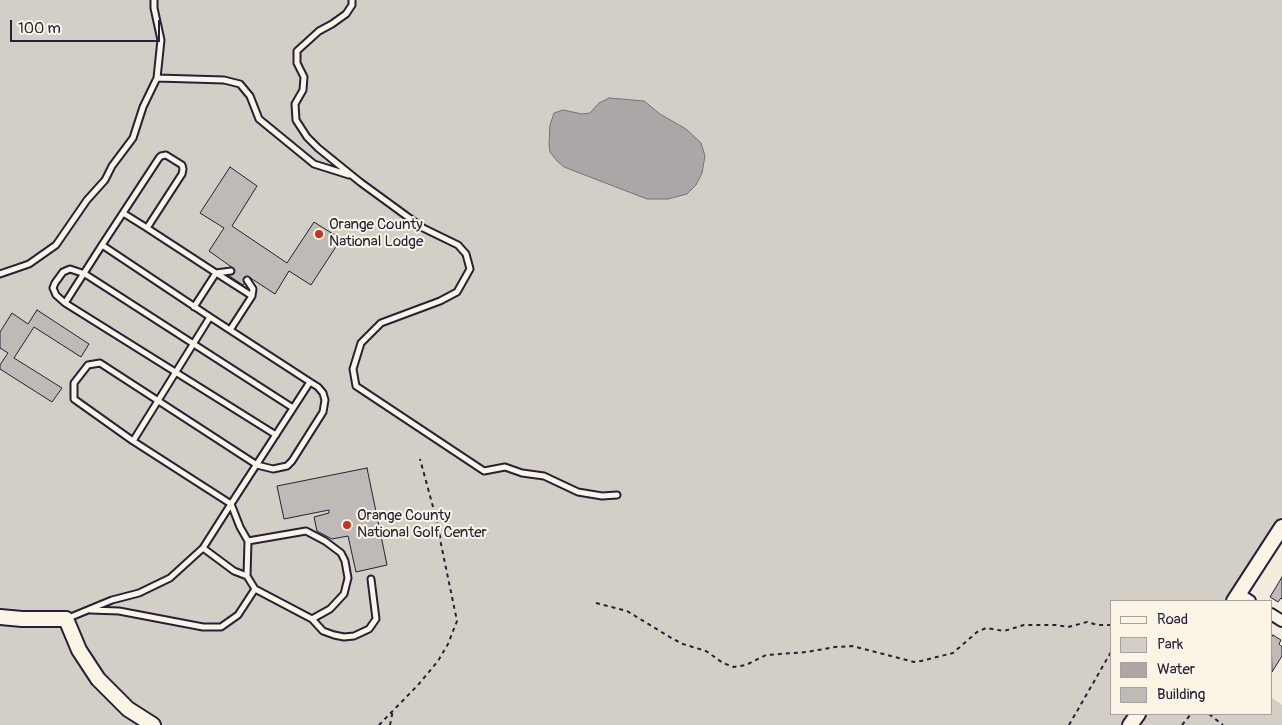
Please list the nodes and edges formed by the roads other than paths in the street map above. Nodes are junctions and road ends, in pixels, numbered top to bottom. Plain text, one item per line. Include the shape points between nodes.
1 (154, 0) edge
2 (352, 0) edge
3 (157, 78) junction
4 (353, 177) junction
5 (123, 214) junction
6 (147, 228) junction
7 (102, 245) junction
8 (231, 271) dead end
9 (216, 273) junction
10 (0, 274) edge
11 (85, 274) junction
12 (247, 280) dead end
13 (252, 296) junction
14 (65, 303) junction
15 (194, 307) junction
16 (210, 317) junction
17 (230, 330) junction
18 (193, 344) junction
19 (176, 372) junction
20 (310, 382) junction
21 (158, 400) junction
22 (293, 408) junction
23 (276, 435) junction
24 (133, 441) junction
25 (256, 465) junction
26 (617, 495) dead end
27 (231, 504) junction
28 (1282, 526) edge
29 (248, 541) junction
30 (204, 548) junction
31 (247, 576) junction
32 (370, 579) dead end
33 (255, 589) junction
34 (1241, 599) edge
35 (87, 610) junction
36 (0, 616) edge
37 (66, 619) junction
38 (312, 619) junction
39 (153, 725) edge

1 - 3 lane via 161,40
2 - 4 lane via 346,14 298,50 297,63 304,77 303,90 295,104 296,120 307,137
3 - 4 lane via 224,80 240,84 250,96 260,119 314,164
3 - 10 lane via 133,138 56,245 29,264
4 - 26 lane via 423,228 458,245 466,254 470,269 457,292 382,323 361,343 353,369 356,386 484,471 505,467 544,476 578,492
5 - 6 lane
5 - 6 lane via 159,158 169,157 182,165 183,172
5 - 7 lane
6 - 9 lane
7 - 11 lane
7 - 15 lane
8 - 9 lane
9 - 13 lane
9 - 15 lane
11 - 14 lane
11 - 14 lane via 66,269 58,278 54,292
11 - 18 lane
12 - 13 lane via 253,289
13 - 17 lane
14 - 19 lane
15 - 16 lane
16 - 17 lane
16 - 18 lane
17 - 20 lane
18 - 19 lane
18 - 22 lane
19 - 21 lane
19 - 23 lane
20 - 22 lane
20 - 25 lane via 318,387 325,400 320,418 287,466 272,469
21 - 24 lane
21 - 24 lane via 100,363 88,366 74,383 74,399
21 - 25 lane
22 - 23 lane
23 - 25 lane
24 - 27 lane
25 - 27 lane
27 - 29 lane
27 - 30 lane
28 - 34 street
29 - 31 lane
29 - 38 lane via 306,531 341,553 348,578 344,594 330,609
30 - 31 lane via 234,571
30 - 35 lane via 170,578 139,593
31 - 33 lane
32 - 38 lane via 376,619 369,629 344,637 323,631
33 - 35 lane via 238,615 221,627 203,627 119,611
33 - 38 lane
35 - 37 lane
36 - 37 street
37 - 39 street via 79,650 98,679 128,709

